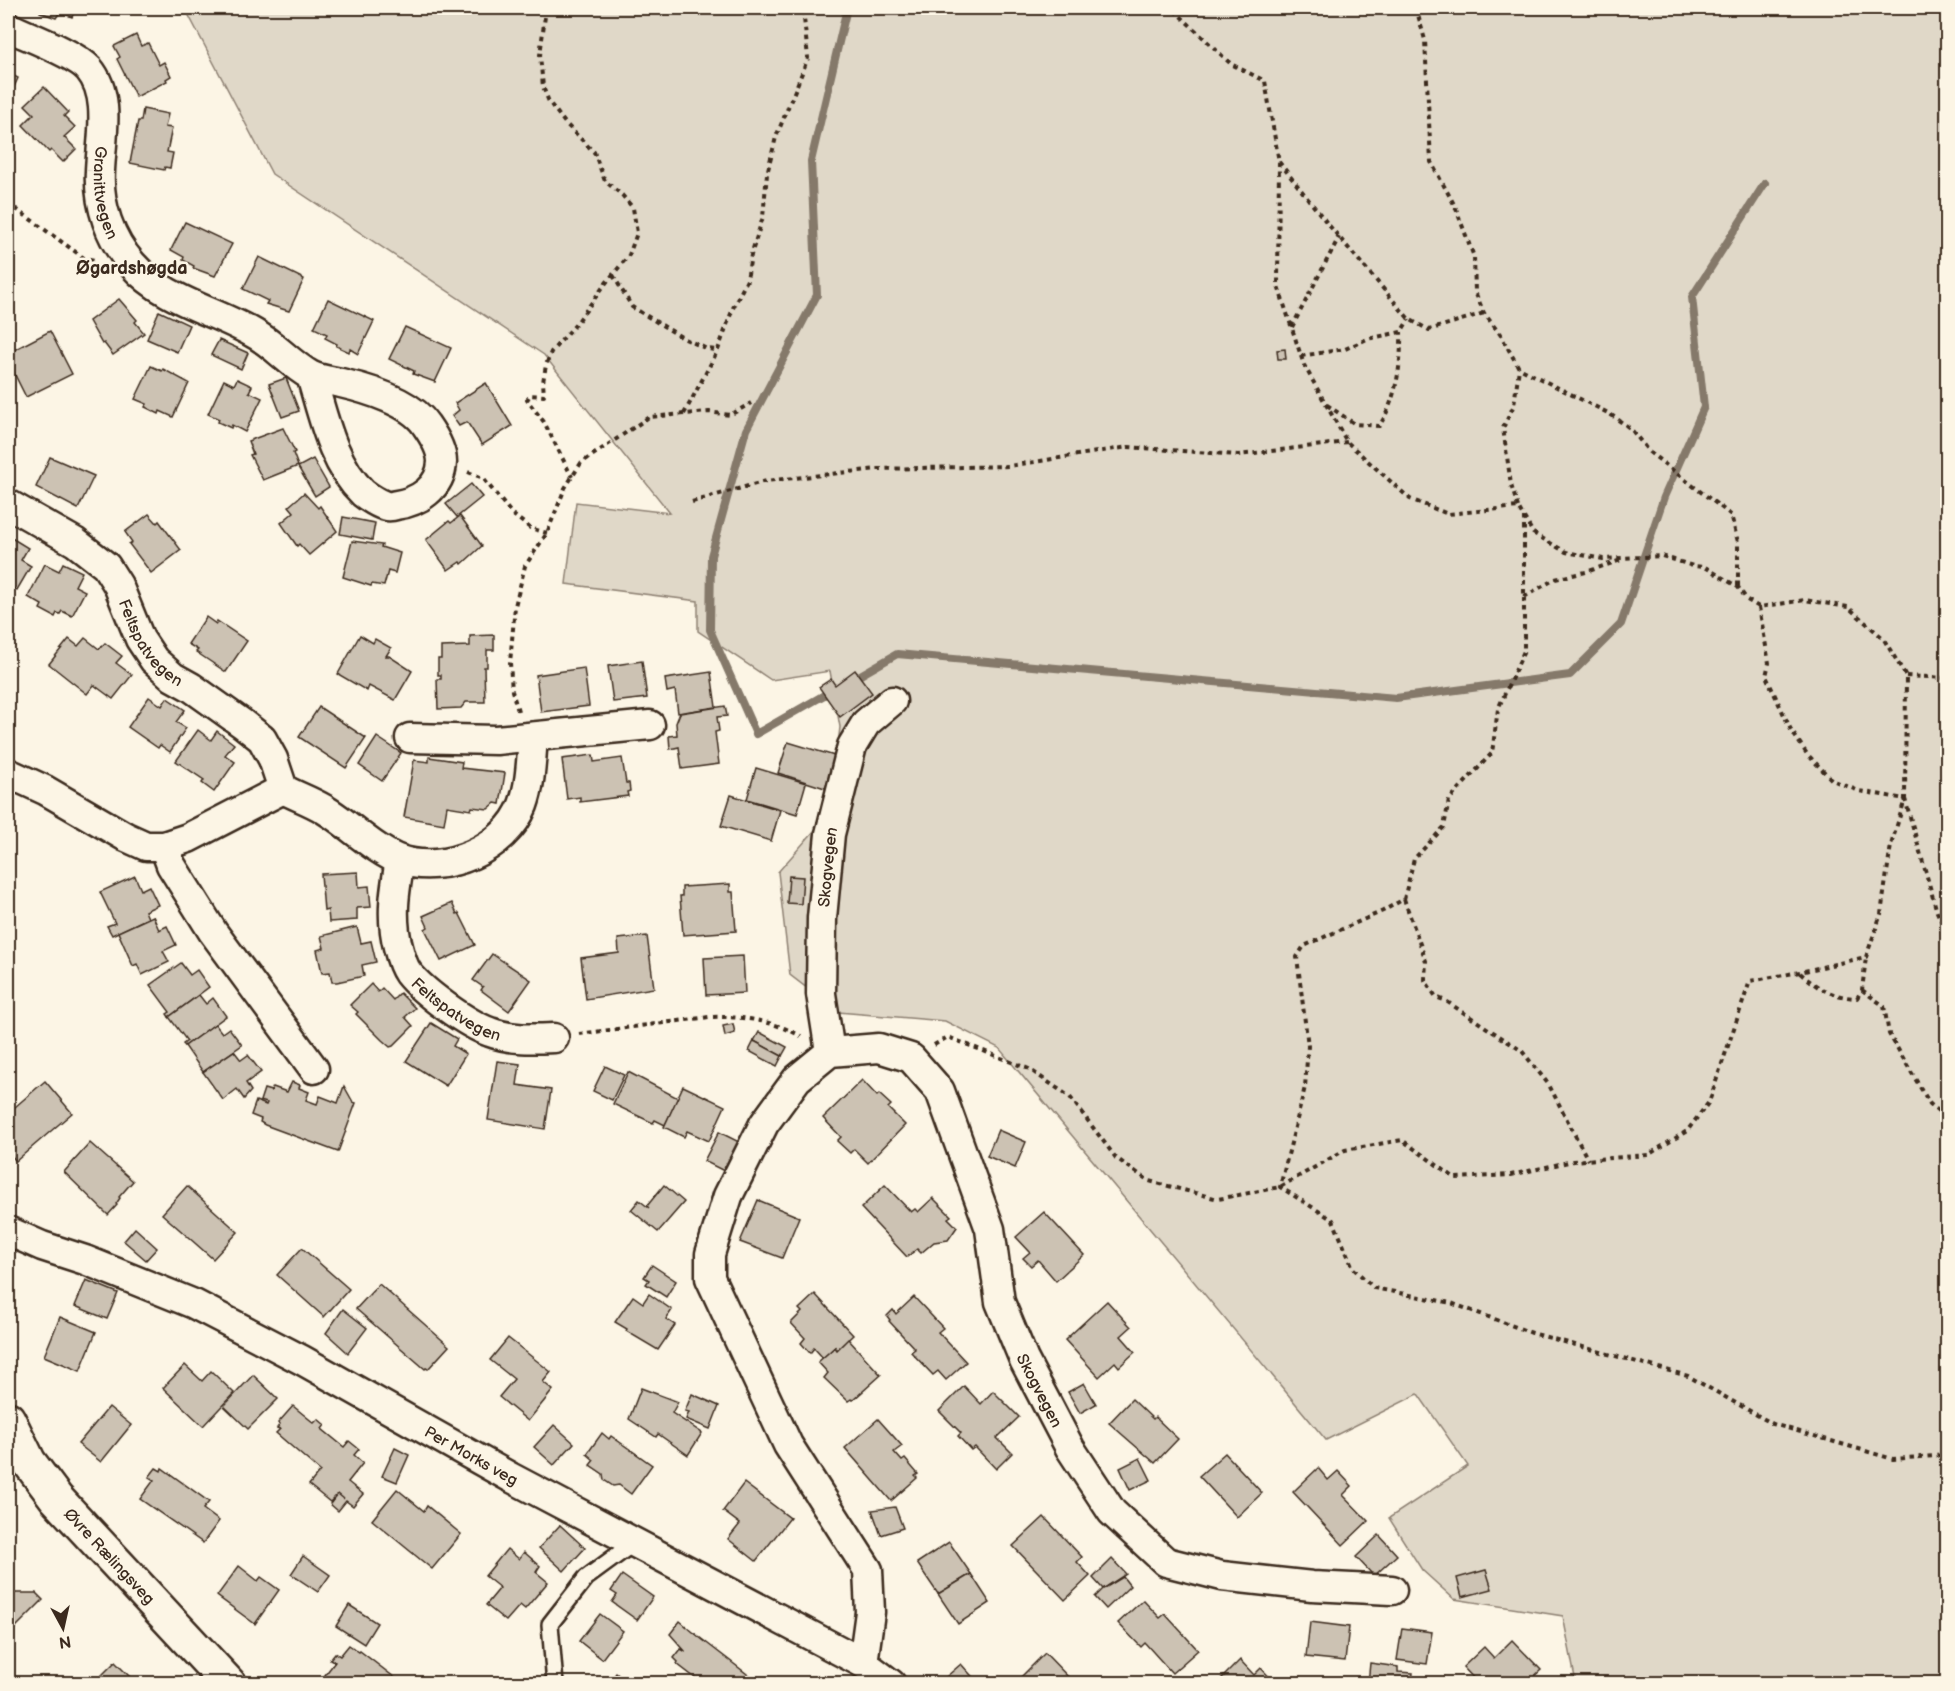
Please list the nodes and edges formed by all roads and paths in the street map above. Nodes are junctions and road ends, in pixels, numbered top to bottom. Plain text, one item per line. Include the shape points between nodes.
1 (546, 8) edge
2 (803, 8) edge
3 (1172, 8) edge
4 (1416, 8) edge
5 (8, 27) edge
6 (1279, 162) junction
7 (8, 203) edge
8 (1339, 237) junction
9 (134, 267) junction
10 (613, 275) junction
11 (1484, 313) junction
12 (1409, 319) junction
13 (1292, 328) junction
14 (1401, 332) junction
15 (718, 350) junction
16 (1301, 356) junction
17 (1519, 368) junction
18 (311, 376) junction
19 (751, 403) dead end
20 (1325, 403) junction
21 (684, 414) junction
22 (1347, 442) junction
23 (442, 462) junction
24 (572, 477) junction
25 (692, 502) dead end
26 (8, 504) edge
27 (1518, 507) junction
28 (1524, 517) junction
29 (548, 533) junction
30 (1628, 558) junction
31 (1738, 587) junction
32 (1524, 597) junction
33 (1759, 607) junction
34 (1906, 676) junction
35 (1947, 678) edge
36 (892, 701) dead end
37 (650, 725) dead end
38 (533, 737) junction
39 (410, 738) dead end
40 (8, 773) edge
41 (283, 789) junction
42 (1905, 800) junction
43 (164, 846) junction
44 (400, 860) junction
45 (1404, 899) junction
46 (1947, 935) edge
47 (1866, 957) junction
48 (1800, 972) junction
49 (1862, 990) junction
50 (554, 1038) joint
51 (831, 1052) junction
52 (911, 1058) junction
53 (314, 1069) dead end
54 (1947, 1119) edge
55 (1588, 1160) junction
56 (1280, 1187) junction
57 (8, 1231) edge
58 (42, 1246) junction
59 (8, 1249) edge
60 (8, 1419) edge
61 (1947, 1455) edge
62 (635, 1542) junction
63 (1392, 1590) dead end
64 (862, 1664) junction
65 (229, 1683) edge
66 (555, 1683) edge
67 (891, 1683) edge

1 - 10 path via 540,55 543,87 549,102 594,152 605,182 633,208 637,233 629,255
2 - 15 path via 808,58 776,137 763,217 747,280
3 - 6 path via 1231,64 1265,81
4 - 11 path via 1425,40 1431,162 1455,206 1474,257 1475,292
5 - 9 street, Granittvegen via 77,59 97,82 105,117 99,174 102,200 118,248
6 - 8 path
6 - 13 path via 1278,286
7 - 9 path via 84,258
8 - 12 path
8 - 13 path
9 - 18 street, Granittvegen via 162,290 256,334
10 - 15 path via 632,307 707,350
10 - 24 path via 550,352 544,396 530,395 527,399 544,422
11 - 12 path via 1429,330
11 - 17 path
12 - 14 path
13 - 16 path
14 - 16 path via 1367,339 1345,349
14 - 20 path via 1401,354 1388,413 1379,426 1355,424
15 - 21 path
16 - 20 path
17 - 27 path via 1514,405 1503,428 1510,485
17 - 31 path via 1610,414 1631,429 1649,452 1731,515 1738,542
18 - 23 street, Granittvegen via 369,390 421,418 434,437
18 - 23 street via 330,439 347,473 364,494 386,507 406,504 424,496 437,480
19 - 21 path via 730,415
20 - 22 path
21 - 24 path via 649,417 581,463
22 - 25 path via 1238,455 1128,447 1009,466 877,469 766,481
22 - 27 path via 1410,499 1448,514
23 - 29 path via 483,478 512,514 530,528
24 - 29 path
26 - 41 street, Feltspatvegen via 75,542 106,566 153,660 262,739
27 - 28 path
28 - 30 path via 1533,533 1566,552 1603,559
28 - 32 path
29 - 38 path via 525,566 515,606 510,663 512,691 520,718
30 - 31 path via 1662,556 1705,567
30 - 32 path via 1555,579
31 - 33 path via 1747,600
32 - 45 path via 1524,651 1498,710 1492,753 1449,800 1444,827 1414,859
33 - 34 path via 1805,600 1848,607 1883,638
33 - 42 path via 1769,663 1766,676 1807,754 1832,780 1859,791
34 - 35 path
34 - 42 path
36 - 51 street, Skogvegen via 866,723 852,746 830,834 822,918 821,994
37 - 38 street
38 - 39 street
38 - 44 street via 527,792 513,824 485,848 464,858 435,865
40 - 43 street via 126,837 146,846
41 - 43 street via 188,838
41 - 44 street via 324,809
42 - 46 path
42 - 47 path via 1891,845 1881,914
43 - 53 street via 171,865 213,932
44 - 50 street, Feltspatvegen via 392,909 407,971 472,1024 522,1039
45 - 55 path via 1426,961 1425,980 1436,998 1522,1051 1549,1085
45 - 56 path via 1304,946 1297,957 1308,1046 1305,1087
47 - 48 path
47 - 49 path
48 - 49 path via 1816,987 1840,997 1857,998
48 - 55 path via 1750,981 1709,1102 1687,1131 1648,1155
49 - 54 path via 1884,1006 1889,1034 1930,1104
50 - 51 path via 709,1017 746,1017 787,1029
51 - 52 street via 879,1048
51 - 64 street via 797,1078 764,1124 728,1196 710,1254 711,1278 788,1445 868,1570 870,1612
52 - 56 path via 948,1037 1029,1069 1070,1097 1116,1158 1149,1181 1218,1199
52 - 63 street, Skogvegen via 940,1091 990,1229 1000,1302 1024,1360 1070,1448 1112,1512 1166,1562 1222,1575 1312,1586
55 - 56 path via 1511,1175 1455,1178 1402,1140 1346,1150
56 - 61 path via 1333,1220 1353,1268 1374,1288 1451,1303 1532,1333 1688,1376 1773,1424 1893,1459
57 - 58 street, Per Morks veg
58 - 59 street, Per Morks veg
58 - 62 street, Per Morks veg via 194,1304
60 - 65 main road, Øvre Rælingsveg via 29,1462 56,1498
62 - 64 street, Per Morks veg
62 - 66 lane via 586,1578 550,1624
64 - 67 street, Per Morks veg

